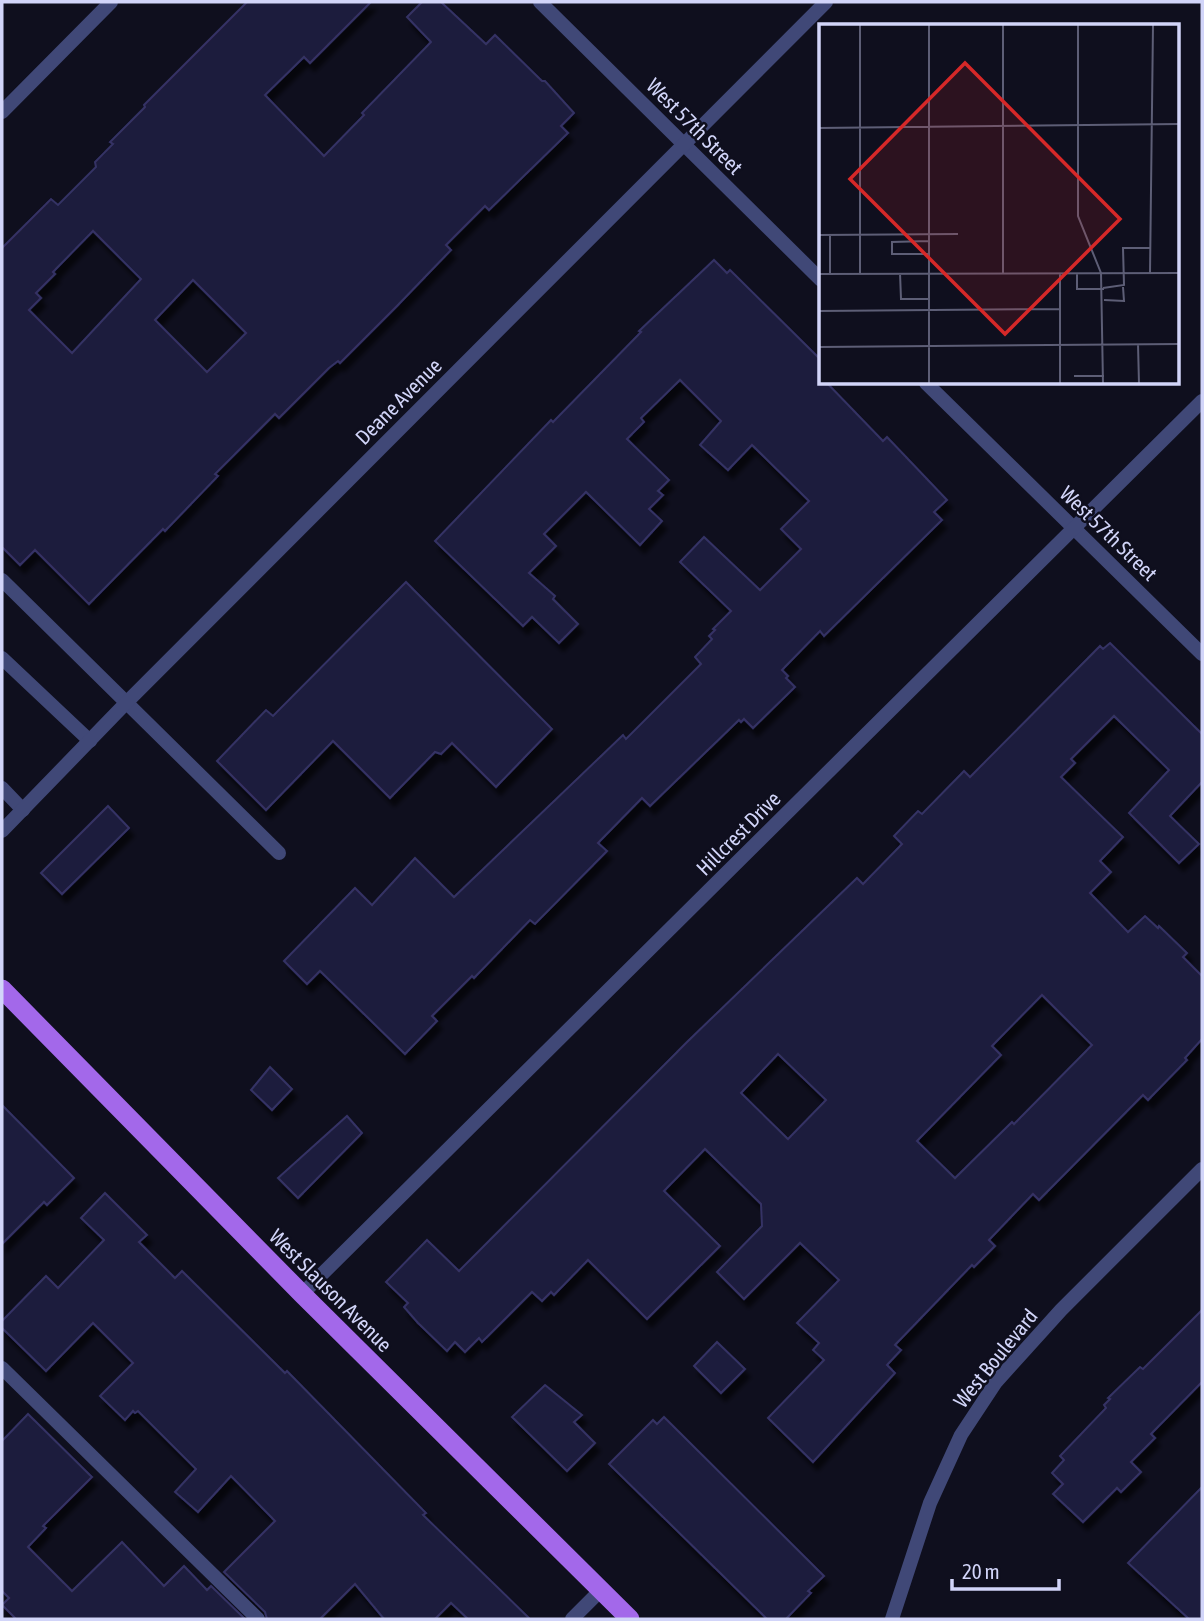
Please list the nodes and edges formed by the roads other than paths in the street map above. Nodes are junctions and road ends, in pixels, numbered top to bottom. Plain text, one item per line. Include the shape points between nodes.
1 (111, 2) edge
2 (540, 2) edge
3 (826, 2) edge
4 (2, 112) edge
5 (683, 145) junction
6 (819, 278) edge
7 (928, 385) edge
8 (1202, 401) edge
9 (1074, 529) junction
10 (2, 580) edge
11 (1202, 654) edge
12 (2, 658) edge
13 (126, 703) junction
14 (90, 741) junction
15 (2, 789) edge
16 (23, 810) junction
17 (2, 831) edge
18 (279, 853) dead end
19 (2, 989) edge
20 (1202, 1169) edge
21 (302, 1294) junction
22 (2, 1368) edge
23 (601, 1590) junction
24 (258, 1619) edge
25 (572, 1619) edge
26 (630, 1619) edge
27 (892, 1619) edge

1 - 4 street
2 - 5 street, West 57th Street
3 - 5 street, Deane Avenue
5 - 6 street, West 57th Street
5 - 13 street, Deane Avenue
7 - 9 street, West 57th Street
8 - 9 street, Hillcrest Drive
9 - 11 street, West 57th Street
9 - 21 street, Hillcrest Drive
10 - 13 street
12 - 14 street
13 - 14 street, Deane Avenue
13 - 18 street
14 - 16 street, Deane Avenue
15 - 16 street
16 - 17 street, Deane Avenue
19 - 21 main road, West Slauson Avenue
20 - 27 street, West Boulevard via 996,1382 961,1435 930,1503
21 - 23 main road, West Slauson Avenue
22 - 24 street
23 - 25 street
23 - 26 main road, West Slauson Avenue

